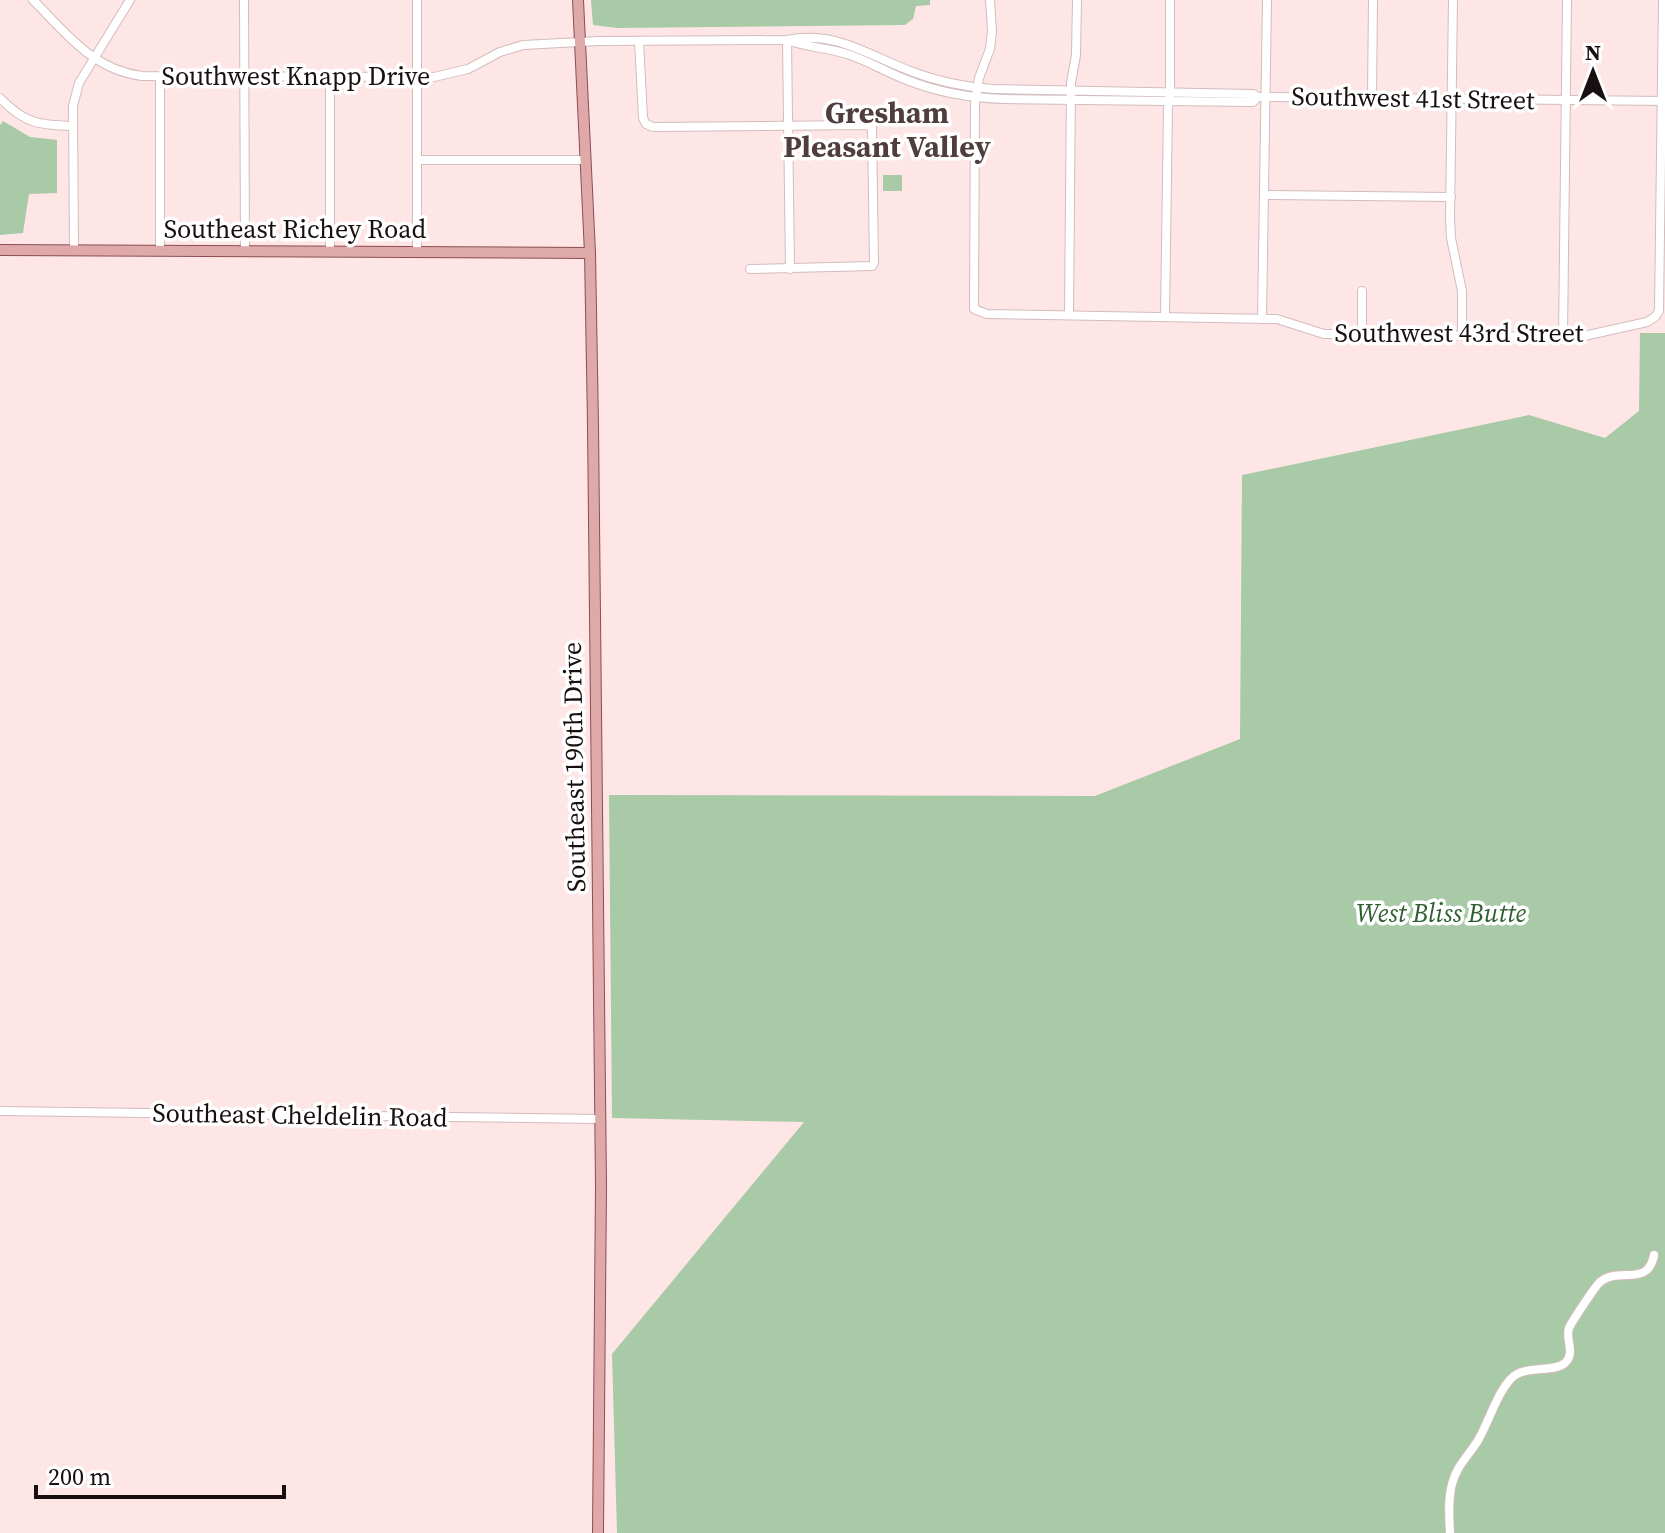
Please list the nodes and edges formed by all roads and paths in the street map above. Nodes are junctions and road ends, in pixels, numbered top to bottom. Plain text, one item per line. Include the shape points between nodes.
1 (33, 0) edge
2 (130, 0) edge
3 (244, 0) edge
4 (417, 0) edge
5 (578, 0) edge
6 (990, 0) edge
7 (1077, 0) edge
8 (1170, 0) edge
9 (1267, 0) edge
10 (1373, 0) edge
11 (1453, 0) edge
12 (1567, 0) edge
13 (1663, 0) edge
14 (787, 40) junction
15 (639, 41) junction
16 (581, 42) junction
17 (94, 58) junction
18 (160, 77) junction
19 (245, 77) junction
20 (330, 78) junction
21 (418, 78) junction
22 (976, 92) junction
23 (1072, 96) junction
24 (1170, 96) junction
25 (1262, 97) junction
26 (1372, 97) junction
27 (0, 98) edge
28 (1453, 98) junction
29 (1566, 100) junction
30 (1664, 101) edge
31 (788, 125) junction
32 (73, 126) junction
33 (418, 160) junction
34 (584, 160) junction
35 (1264, 195) junction
36 (1451, 197) junction
37 (0, 250) edge
38 (74, 250) junction
39 (160, 251) junction
40 (245, 251) junction
41 (330, 251) junction
42 (417, 252) junction
43 (590, 253) junction
44 (750, 269) dead end
45 (790, 269) junction
46 (1362, 291) dead end
47 (1069, 314) junction
48 (1165, 316) junction
49 (1262, 319) junction
50 (1362, 335) junction
51 (1462, 336) junction
52 (1563, 337) junction
53 (0, 1111) edge
54 (599, 1119) junction
55 (1654, 1255) dead end
56 (598, 1533) edge
57 (1450, 1533) edge

1 - 17 street, Southwest Knapp Drive
2 - 17 street
3 - 19 street
4 - 21 street
5 - 16 main road, Southeast 190th Drive
6 - 22 street via 990,49
7 - 23 street
8 - 24 street
9 - 25 street
10 - 26 street
11 - 28 street
12 - 29 street
13 - 30 street
14 - 15 street, Southwest 41st Street
14 - 22 street, Southwest 41st Street via 834,40
14 - 31 street
15 - 16 street, Southwest 41st Street
15 - 31 street via 646,124
16 - 21 street, Southwest Knapp Drive via 515,47 456,73
16 - 34 main road, Southeast 190th Drive
17 - 18 street, Southwest Knapp Drive via 126,74
17 - 32 street via 75,95
18 - 19 street, Southwest Knapp Drive
18 - 39 street
19 - 20 street, Southwest Knapp Drive
19 - 40 street
20 - 21 street, Southwest Knapp Drive
20 - 41 street
21 - 33 street
22 - 23 street, Southwest 41st Street
22 - 47 street, Southwest 43rd Street via 974,309 987,314
23 - 24 street, Southwest 41st Street
23 - 47 street
24 - 25 street, Southwest 41st Street
24 - 48 street
25 - 26 street, Southwest 41st Street
25 - 35 street
26 - 28 street, Southwest 41st Street
27 - 32 street via 29,121
28 - 29 street, Southwest 41st Street
28 - 36 street
29 - 30 street, Southwest 41st Street
29 - 52 street
30 - 52 street, Southwest 43rd Street via 1656,316
31 - 45 street
31 - 45 street via 873,129 872,266
32 - 38 street
33 - 34 street
33 - 42 street
34 - 43 main road, Southeast 190th Drive
35 - 36 street
35 - 49 street
36 - 51 street
37 - 38 main road, Southeast Richey Road
38 - 39 main road, Southeast Richey Road
39 - 40 main road, Southeast Richey Road
40 - 41 main road, Southeast Richey Road
41 - 42 main road, Southeast Richey Road
42 - 43 main road, Southeast Richey Road
43 - 54 main road, Southeast 190th Drive
44 - 45 street
46 - 50 street
47 - 48 street, Southwest 43rd Street
48 - 49 street, Southwest 43rd Street
49 - 50 street, Southwest 43rd Street via 1324,334
50 - 51 street, Southwest 43rd Street
51 - 52 street, Southwest 43rd Street
53 - 54 street, Southeast Cheldelin Road
54 - 56 main road, Southeast 190th Drive
55 - 57 street via 1647,1271 1599,1282 1570,1326 1567,1361 1512,1377 1452,1483

